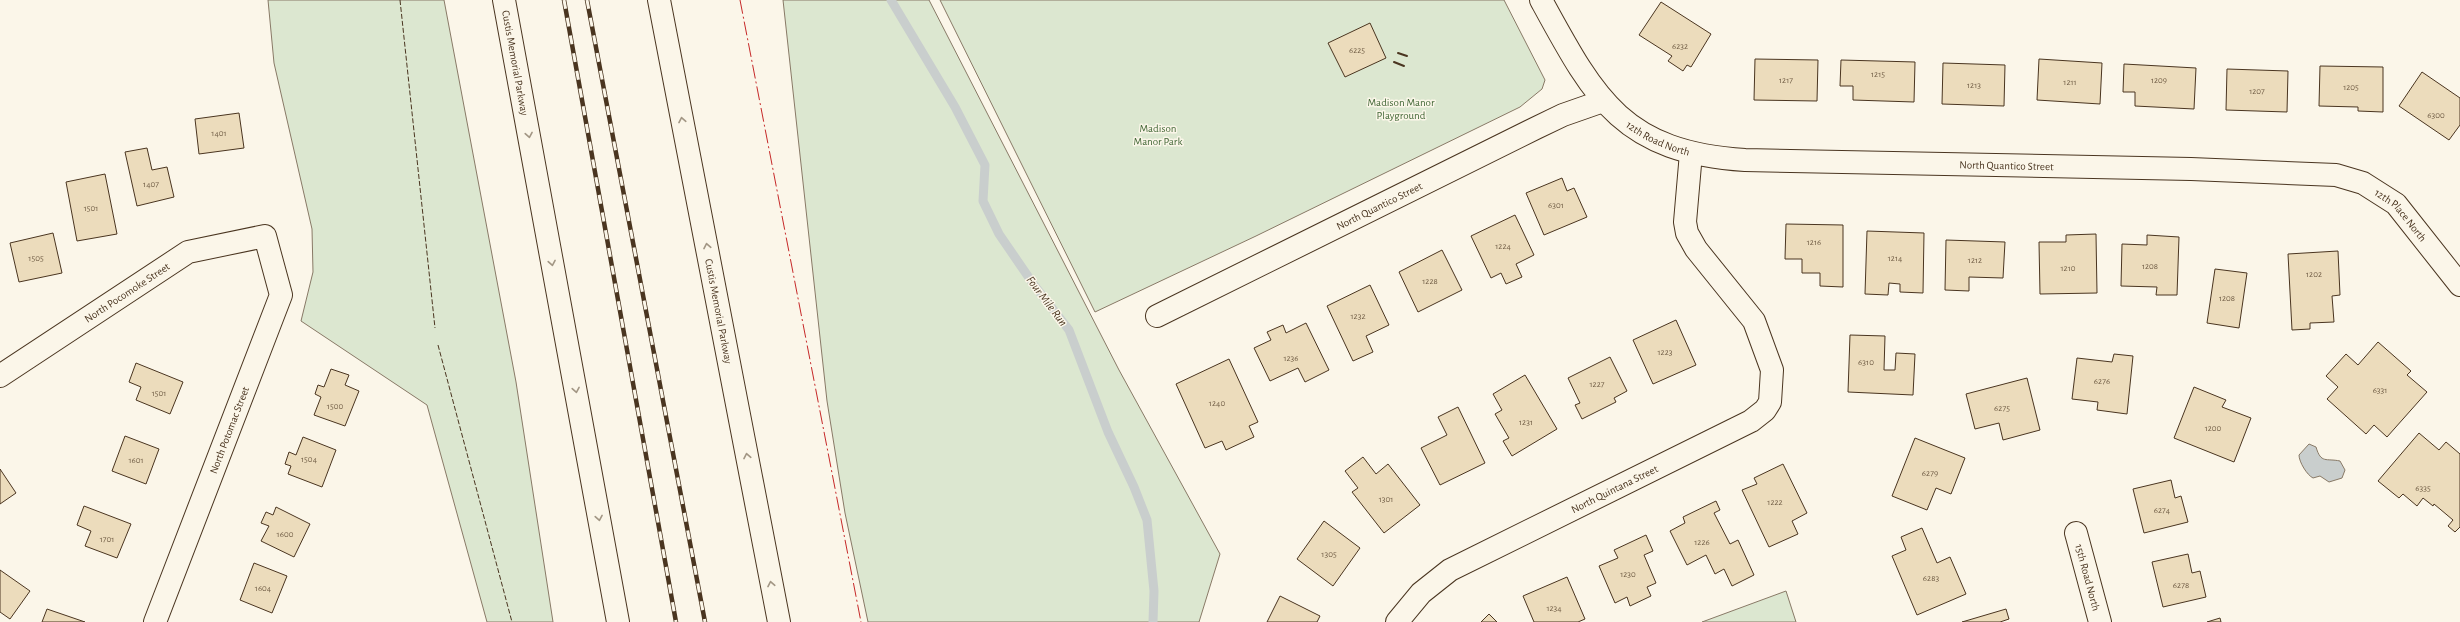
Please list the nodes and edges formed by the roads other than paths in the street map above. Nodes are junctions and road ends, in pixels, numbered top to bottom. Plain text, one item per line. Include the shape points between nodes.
1 (504, 0) edge
2 (659, 0) edge
3 (1541, 0) edge
4 (1603, 101) junction
5 (1691, 153) junction
6 (2322, 173) joint
7 (265, 236) joint
8 (2460, 286) edge
9 (1157, 316) dead end
10 (1757, 326) joint
11 (0, 376) edge
12 (2076, 533) dead end
13 (155, 622) edge
14 (618, 622) edge
15 (779, 622) edge
16 (1397, 622) edge
17 (2100, 622) edge

1 -> 14 main road, Custis Memorial Parkway
15 -> 2 main road, Custis Memorial Parkway
3 - 4 main road, 12th Road North via 1576,64
4 - 5 main road, 12th Road North via 1643,134 1669,147
4 - 9 main road, North Quantico Street via 1548,122
5 - 6 main road, North Quantico Street via 1745,160
5 - 10 main road, 12th Road North via 1685,222 1687,233 1696,249 1751,315
6 - 8 main road, 12th Place North via 2363,183 2396,204
7 - 11 main road, North Pocomoke Street via 188,252
7 - 13 main road, North Potomac Street via 281,295
10 - 16 main road, North Quintana Street via 1769,358 1773,380 1770,402 1756,418 1459,565 1428,586 1413,600
12 - 17 main road, 15th Road North

